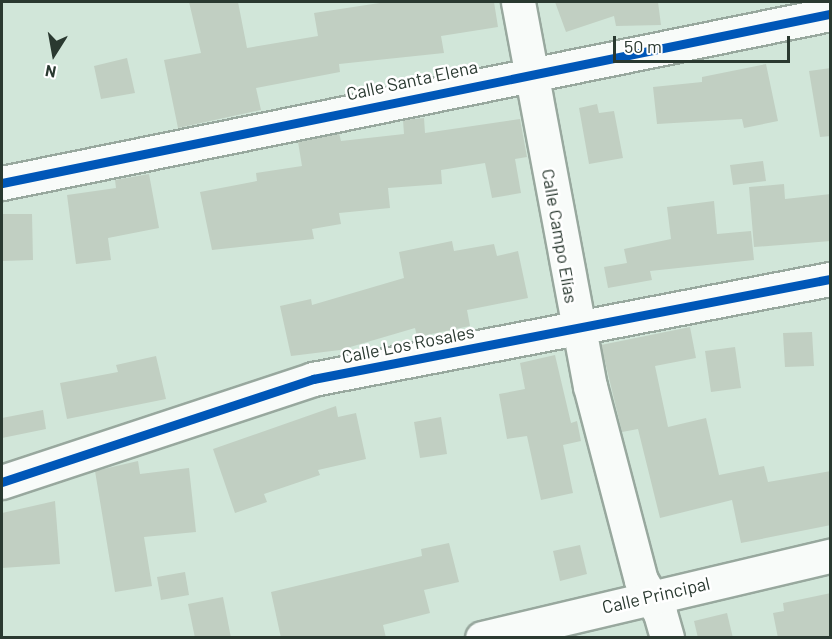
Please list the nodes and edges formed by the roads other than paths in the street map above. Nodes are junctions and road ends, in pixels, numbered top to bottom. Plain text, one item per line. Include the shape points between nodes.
1 (518, 2) edge
2 (770, 13) edge
3 (831, 14) edge
4 (531, 73) junction
5 (2, 183) edge
6 (831, 279) edge
7 (577, 328) junction
8 (2, 482) edge
9 (831, 556) edge
10 (650, 597) junction
11 (482, 638) edge
12 (667, 638) edge

1 - 4 street, Calle Campo Elías
2 - 3 street, Calle Santa Elena
2 - 4 street, Calle Santa Elena
4 - 5 street, Calle Santa Elena
4 - 7 street, Calle Campo Elías
6 - 7 street, Calle Los Rosales
7 - 8 street, Calle Los Rosales via 313,379
7 - 10 street, Calle Campo Elías via 640,580
9 - 10 street, Calle Principal
10 - 11 street, Calle Principal
10 - 12 street, Calle Campo Elías

